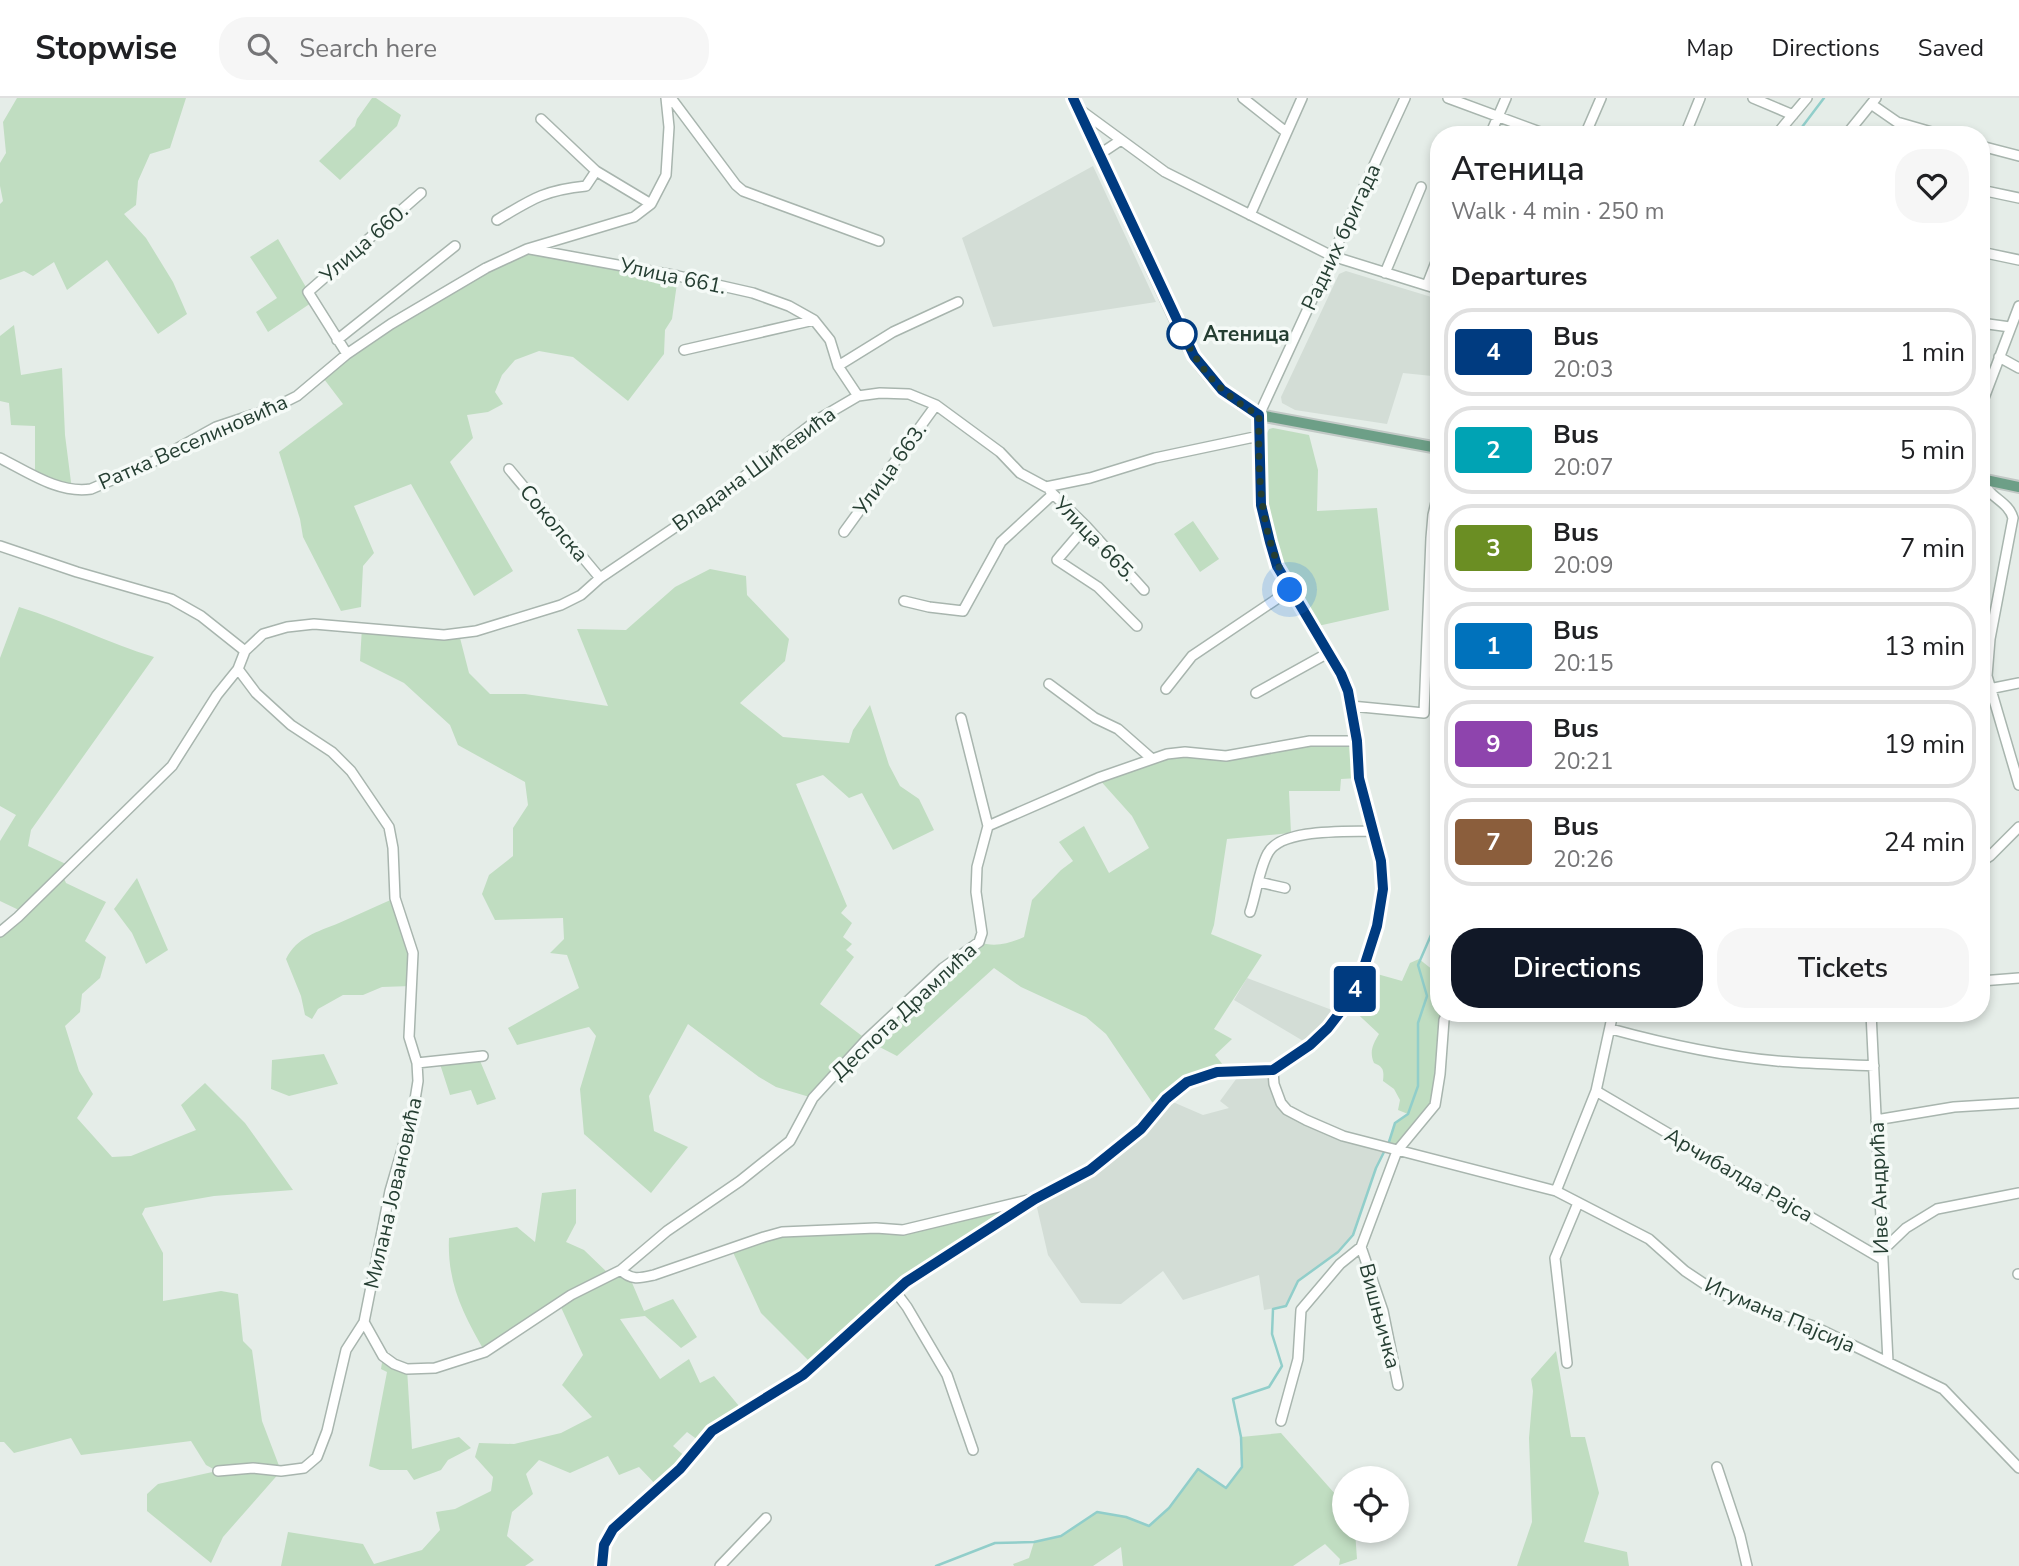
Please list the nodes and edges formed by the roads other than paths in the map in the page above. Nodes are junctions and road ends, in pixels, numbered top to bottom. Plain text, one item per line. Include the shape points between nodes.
1 (669, 98) edge
2 (1073, 98) edge
3 (1243, 98) edge
4 (1302, 98) edge
5 (1405, 98) edge
6 (1448, 98) edge
7 (1506, 98) edge
8 (1601, 98) edge
9 (1700, 98) edge
10 (1753, 98) edge
11 (1807, 98) edge
12 (1874, 101) edge
13 (1079, 109) junction
14 (1793, 115) junction
15 (1498, 117) junction
16 (541, 119) dead end
17 (1494, 126) edge
18 (1523, 126) edge
19 (1589, 126) edge
20 (1689, 126) edge
21 (1784, 126) edge
22 (1853, 126) edge
23 (1910, 126) edge
24 (1286, 132) junction
25 (1121, 140) junction
26 (1990, 148) edge
27 (1100, 154) junction
28 (2019, 156) edge
29 (596, 171) junction
30 (1421, 187) dead end
31 (1990, 192) edge
32 (421, 193) dead end
33 (2019, 198) edge
34 (652, 204) junction
35 (1250, 215) junction
36 (497, 220) dead end
37 (879, 241) dead end
38 (455, 246) dead end
39 (527, 249) junction
40 (1990, 255) edge
41 (1332, 256) junction
42 (2019, 260) edge
43 (1385, 273) junction
44 (1430, 277) edge
45 (1427, 285) junction
46 (1430, 286) edge
47 (958, 302) dead end
48 (2019, 306) edge
49 (814, 320) junction
50 (1990, 324) edge
51 (2010, 327) junction
52 (337, 340) junction
53 (684, 350) dead end
54 (347, 354) junction
55 (1999, 357) junction
56 (838, 366) junction
57 (2019, 368) edge
58 (1990, 378) edge
59 (858, 396) junction
60 (936, 405) junction
61 (1259, 415) junction
62 (1259, 436) junction
63 (1430, 447) edge
64 (0, 458) edge
65 (509, 469) dead end
66 (1990, 481) edge
67 (2019, 487) edge
68 (1049, 491) junction
69 (1990, 493) edge
70 (1086, 526) junction
71 (844, 533) dead end
72 (0, 546) edge
73 (1430, 563) edge
74 (600, 578) junction
75 (1143, 590) dead end
76 (1290, 590) junction
77 (904, 601) dead end
78 (1137, 626) dead end
79 (1990, 639) edge
80 (245, 651) junction
81 (1328, 653) junction
82 (239, 669) junction
83 (1048, 684) dead end
84 (2019, 684) edge
85 (1166, 689) dead end
86 (1990, 689) edge
87 (1990, 692) edge
88 (1256, 693) dead end
89 (1351, 706) junction
90 (961, 718) dead end
91 (1357, 741) junction
92 (1151, 758) junction
93 (2019, 785) edge
94 (988, 825) junction
95 (2019, 827) edge
96 (1373, 831) junction
97 (1990, 856) edge
98 (1259, 882) junction
99 (1285, 888) dead end
100 (1250, 912) dead end
101 (0, 932) edge
102 (2019, 978) edge
103 (1990, 980) edge
104 (1444, 1022) edge
105 (1612, 1022) edge
106 (1872, 1022) edge
107 (1611, 1029) junction
108 (482, 1056) dead end
109 (417, 1063) junction
110 (1874, 1066) junction
111 (1273, 1070) junction
112 (1595, 1091) junction
113 (2019, 1103) edge
114 (1876, 1120) junction
115 (1397, 1151) junction
116 (1556, 1191) junction
117 (2019, 1193) edge
118 (1035, 1199) junction
119 (1578, 1203) junction
120 (1361, 1247) junction
121 (1882, 1255) junction
122 (621, 1270) junction
123 (895, 1291) junction
124 (364, 1322) junction
125 (1888, 1362) junction
126 (1567, 1363) dead end
127 (1398, 1385) dead end
128 (1281, 1421) dead end
129 (973, 1450) dead end
130 (1717, 1467) dead end
131 (2019, 1468) edge
132 (218, 1471) dead end
133 (766, 1518) dead end
134 (602, 1566) edge
135 (720, 1566) edge
136 (1747, 1566) edge

1 - 34 street via 666,175
1 - 37 street via 743,191
2 - 13 main road
3 - 24 street
4 - 24 street
5 - 41 street, Радних бригада
6 - 15 street
7 - 15 street
8 - 19 street
9 - 20 street
10 - 14 street
11 - 14 street
12 - 22 street
12 - 23 street via 1896,122
13 - 25 street
13 - 27 main road
14 - 21 street
15 - 17 street
15 - 18 street
16 - 29 street
24 - 35 street
25 - 27 street
25 - 35 street via 1165,172
26 - 28 street
27 - 61 main road via 1194,356 1222,390
29 - 34 street
29 - 36 street via 586,186 555,189
30 - 43 street
31 - 33 street
32 - 52 street, Улица 660. via 308,292
34 - 39 street, Ратка Веселиновића via 634,217
35 - 41 street
38 - 52 street
39 - 49 street, Улица 661. via 753,293
39 - 54 street, Ратка Веселиновића via 486,268
40 - 42 street
41 - 43 street
41 - 61 street, Радних бригада
43 - 45 street
44 - 45 street
45 - 46 street
47 - 56 street via 893,332
48 - 51 street
49 - 53 street
49 - 56 street, Улица 661. via 830,340
50 - 51 street
51 - 55 street
52 - 54 street
54 - 64 street, Ратка Веселиновића via 297,396 216,427 91,489 61,487
55 - 57 street
55 - 58 street
56 - 59 street, Улица 661.
59 - 60 street, Владана Шићевића via 909,394
59 - 74 street, Владана Шићевића via 817,420 702,509
60 - 68 street, Владана Шићевића
60 - 71 street, Улица 663.
61 - 62 street
61 - 63 main road
62 - 68 street via 1155,458
62 - 76 street via 1261,505 1277,566
65 - 74 street, Соколска
66 - 67 main road
68 - 70 street, Улица 665.
68 - 77 street via 1001,542 963,611
69 - 79 street via 2009,507 2014,519
70 - 75 street, Улица 665.
70 - 78 street via 1057,560 1098,587
72 - 80 street via 171,599
73 - 89 street via 1424,713
74 - 80 street, Владана Шићевића via 561,605 477,631 444,635 314,624 263,635
76 - 81 street
76 - 85 street via 1192,656
80 - 82 street
81 - 88 street
81 - 89 street via 1341,674
82 - 101 street via 172,766
82 - 109 street, Милана Јовановића via 256,693 291,725 351,771 389,827 395,898 413,953 409,1037
83 - 92 street via 1118,729
84 - 86 street
87 - 93 street
89 - 91 street
90 - 94 street, Деспота Драмлића
91 - 92 street via 1310,741 1226,756 1185,752
91 - 96 street via 1359,778
92 - 94 street
94 - 122 street, Деспота Драмлића via 977,867 979,942 943,968 866,1040 813,1098 790,1141
95 - 97 street
96 - 98 street via 1296,835 1271,849
96 - 111 street via 1383,889 1363,970 1351,998 1328,1028
98 - 99 street
98 - 100 street
102 - 103 street
104 - 115 street via 1435,1105
105 - 107 street
106 - 110 street, Иве Андрића
107 - 110 street via 1728,1055
107 - 112 street
108 - 109 street
109 - 124 street, Милана Јовановића via 414,1112 390,1191
110 - 114 street, Иве Андрића
111 - 115 street, Игумана Пајсија via 1278,1098 1287,1110 1343,1136
111 - 118 street via 1217,1072 1187,1082 1141,1129 1090,1170
112 - 116 street
112 - 121 street, Арчибалда Рајса
113 - 114 street via 1954,1107
114 - 121 street, Иве Андрића
115 - 116 street, Игумана Пајсија
115 - 120 street
116 - 119 street, Игумана Пајсија
117 - 121 street via 1937,1209 1906,1228
118 - 122 street via 903,1230 782,1232 638,1278
118 - 123 street
119 - 125 street, Игумана Пајсија via 1649,1239 1712,1289 1813,1326
119 - 126 street via 1555,1258
120 - 127 street, Вишњичка via 1383,1311
120 - 128 street via 1301,1310 1298,1359
121 - 125 street, Иве Андрића
122 - 124 street via 571,1295 485,1352 435,1368 407,1369 394,1364 383,1356
123 - 129 street via 947,1375
123 - 134 street via 803,1375 712,1431 680,1469 613,1529 604,1545
124 - 132 street via 346,1350 317,1457 304,1468
125 - 131 street, Игумана Пајсија via 1943,1389
130 - 136 street
133 - 135 street

